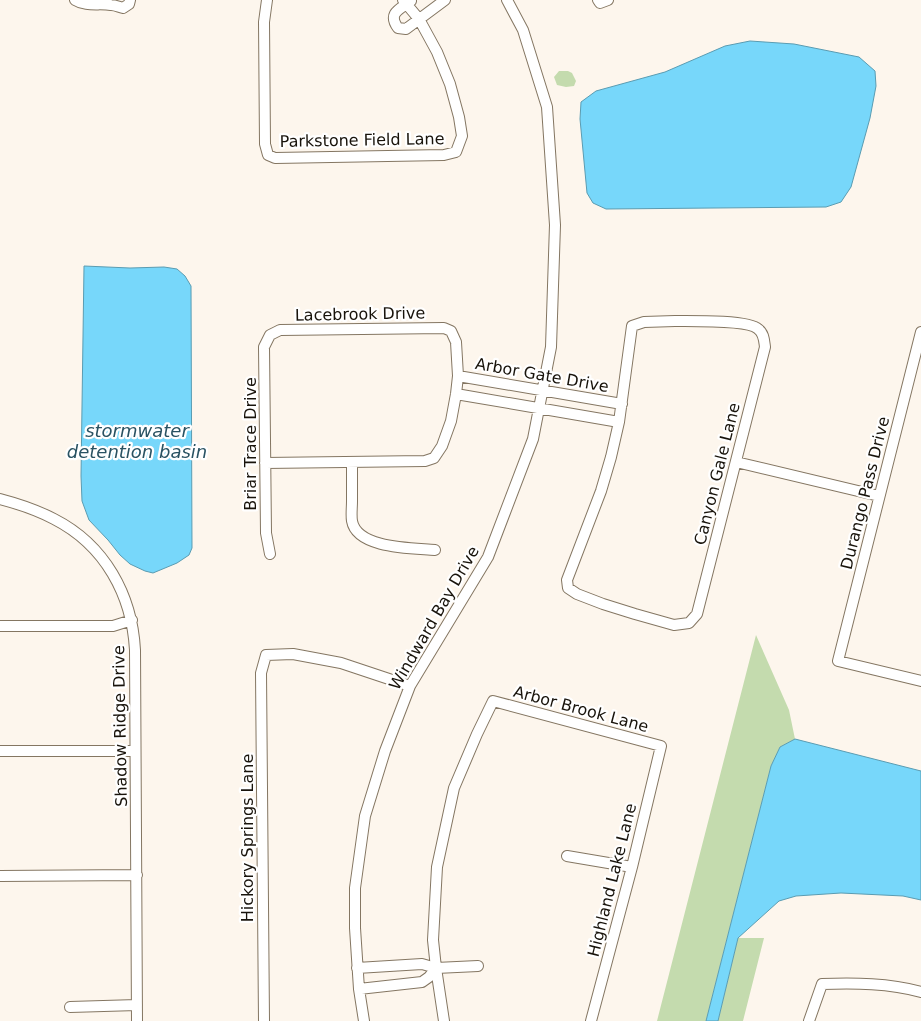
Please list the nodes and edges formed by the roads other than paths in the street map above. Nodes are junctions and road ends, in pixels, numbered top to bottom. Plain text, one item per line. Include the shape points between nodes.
1 (130, 0) edge
2 (267, 0) edge
3 (445, 0) edge
4 (507, 0) edge
5 (76, 1) edge
6 (407, 1) edge
7 (419, 19) junction
8 (921, 332) edge
9 (270, 334) joint
10 (458, 376) junction
11 (543, 390) junction
12 (456, 394) junction
13 (622, 404) junction
14 (539, 408) junction
15 (619, 422) junction
16 (352, 462) junction
17 (736, 462) junction
18 (265, 463) junction
19 (879, 496) junction
20 (0, 499) edge
21 (435, 550) dead end
22 (270, 554) dead end
23 (132, 620) junction
24 (0, 626) edge
25 (921, 682) edge
26 (410, 686) junction
27 (662, 746) joint
28 (0, 751) edge
29 (136, 751) junction
30 (567, 856) dead end
31 (632, 867) junction
32 (137, 874) junction
33 (0, 876) edge
34 (478, 966) dead end
35 (358, 968) junction
36 (436, 968) junction
37 (359, 989) junction
38 (921, 992) edge
39 (137, 1005) junction
40 (70, 1007) dead end
41 (137, 1021) edge
42 (264, 1021) edge
43 (364, 1021) edge
44 (444, 1021) edge
45 (591, 1021) edge
46 (809, 1021) edge

1 - 5 street via 123,8
2 - 7 street, Parkstone Field Lane via 264,22 265,144 268,155 275,158 444,155 456,152 462,136 450,84
3 - 7 street
4 - 11 street, Windward Bay Drive via 523,30 547,107 555,225 551,347
6 - 7 street
6 - 7 street via 397,10 394,23 398,28 406,29
8 - 19 street, Durango Pass Drive
9 - 10 street, Lacebrook Drive via 280,330 444,328 451,331 456,342
9 - 18 street, Briar Trace Drive via 264,347
10 - 11 street, Arbor Gate Drive
10 - 12 street
11 - 13 street, Arbor Gate Drive
11 - 14 street, Windward Bay Drive
12 - 14 street, Arbor Gate Drive
12 - 16 street via 442,446 434,458 424,461
13 - 15 street
13 - 17 street, Canyon Gale Lane via 632,326 644,322 675,321 752,325 764,336 765,347
14 - 15 street, Arbor Gate Drive
14 - 26 street, Windward Bay Drive via 533,439 488,557
15 - 17 street, Canyon Gale Lane via 601,491 567,580 568,588 585,597 674,625 689,623 697,614
16 - 18 street
16 - 21 street via 352,521 361,536 391,546
17 - 19 street
18 - 22 street, Briar Trace Drive via 266,533
19 - 25 street, Durango Pass Drive via 838,660
20 - 23 street, Shadow Ridge Drive via 46,514 84,540 113,575
23 - 24 street via 114,626
23 - 29 street, Shadow Ridge Drive
26 - 35 street, Windward Bay Drive via 365,816 355,888
26 - 42 street, Hickory Springs Lane via 341,662 293,654 266,655 261,673
27 - 31 street, Highland Lake Lane
27 - 36 street, Arbor Brook Lane via 493,701 454,788 437,866 433,940
28 - 29 street
29 - 32 street, Shadow Ridge Drive
30 - 31 street
31 - 45 street, Highland Lake Lane
32 - 33 street
32 - 39 street, Shadow Ridge Drive
34 - 36 street
35 - 36 street via 422,964
35 - 37 street, Windward Bay Drive
36 - 37 street via 422,982
36 - 44 street
37 - 43 street, Windward Bay Drive
38 - 46 street via 904,987 857,983 822,984
39 - 40 street
39 - 41 street, Shadow Ridge Drive

